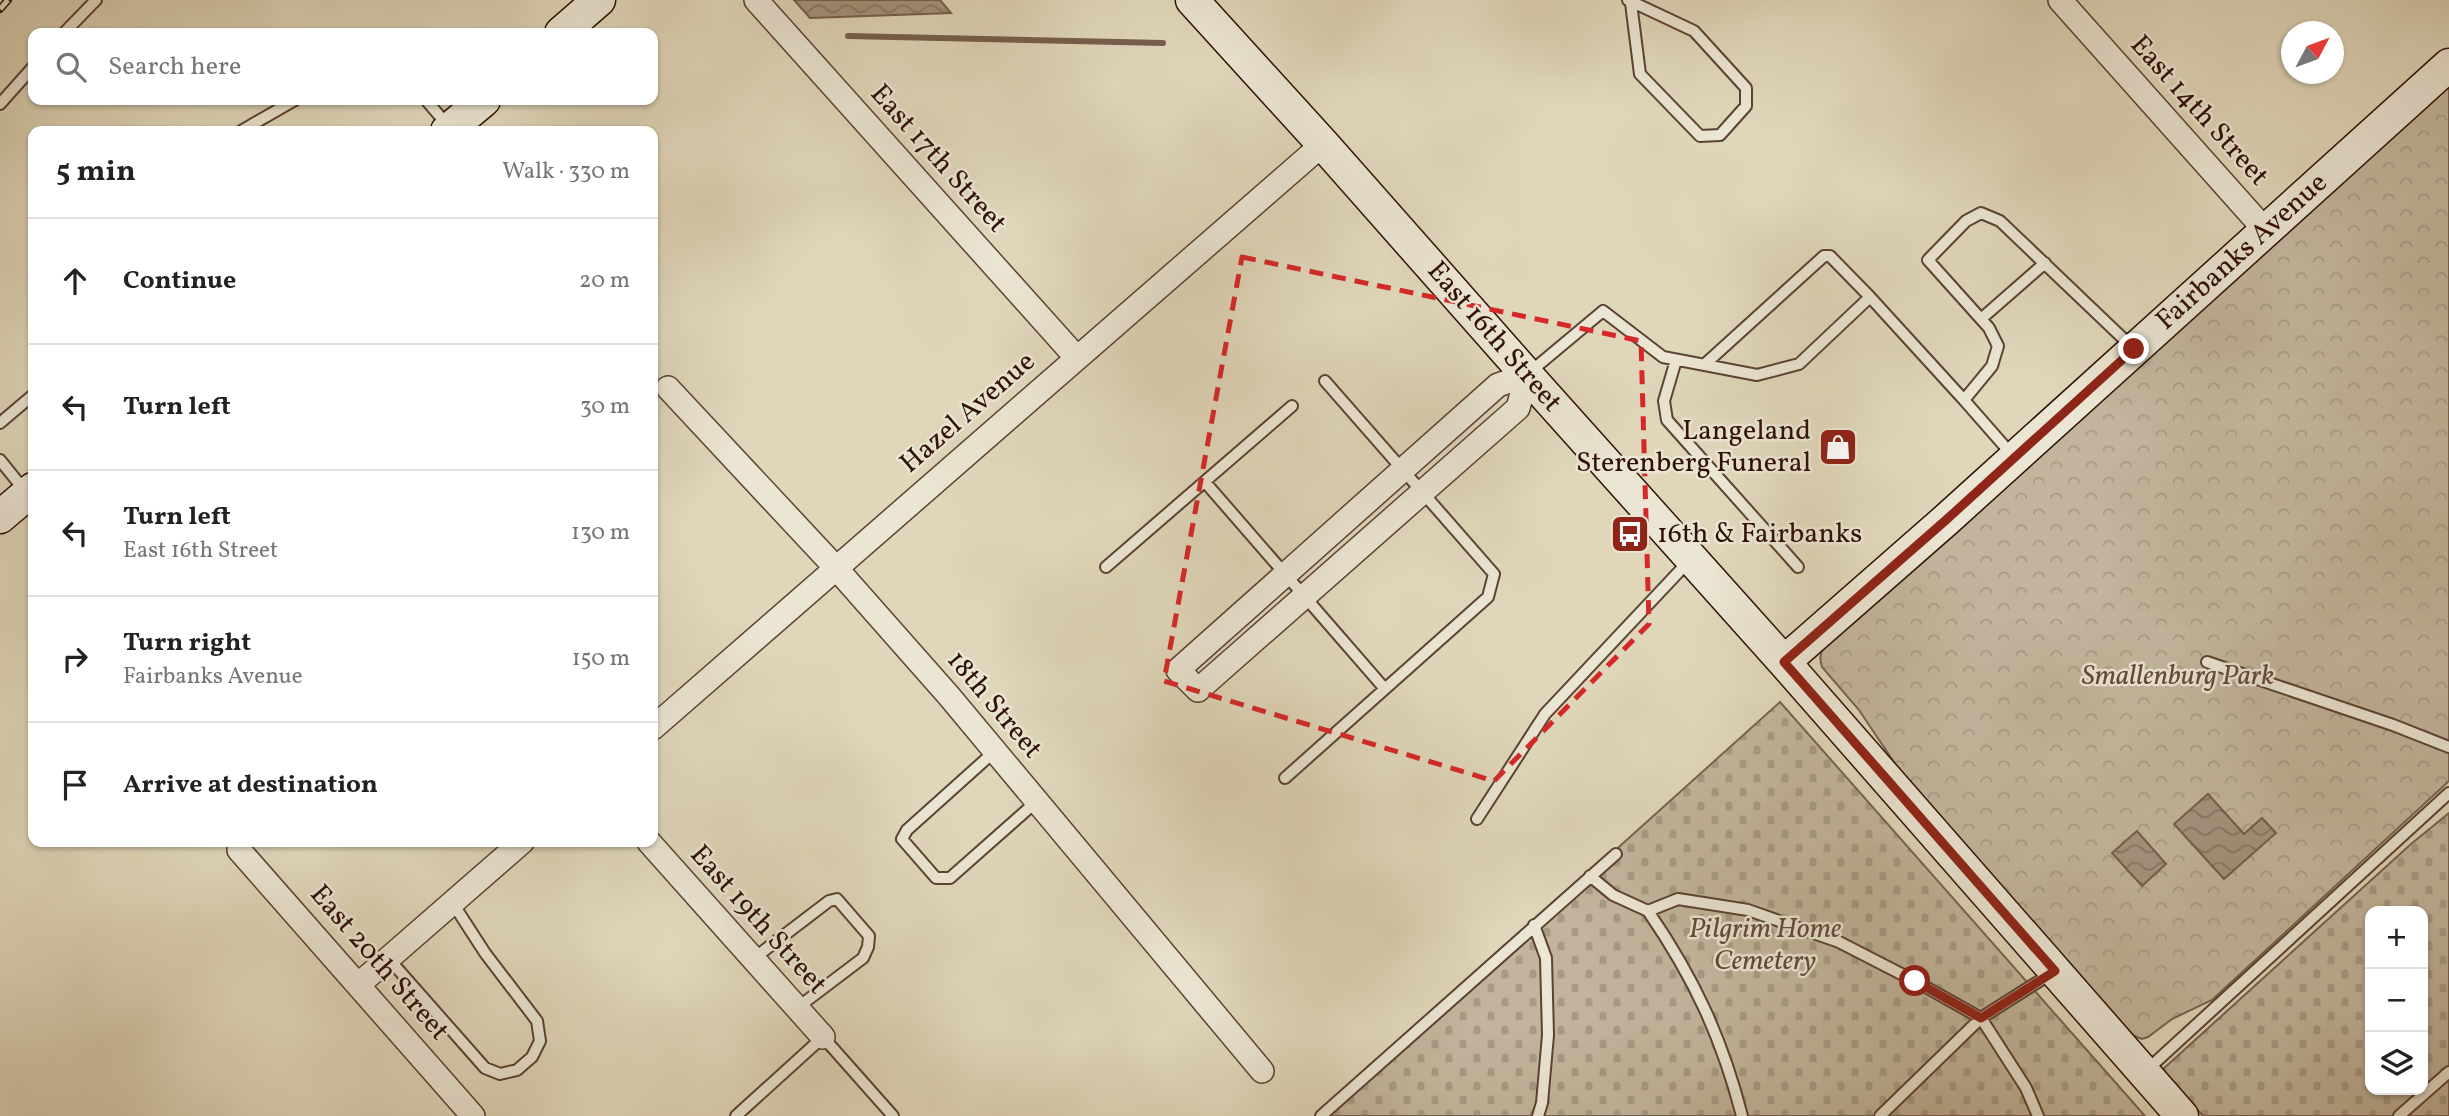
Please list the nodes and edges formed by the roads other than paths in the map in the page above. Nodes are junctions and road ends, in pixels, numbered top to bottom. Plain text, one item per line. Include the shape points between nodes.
1 (96, 0) edge
2 (600, 0) edge
3 (757, 0) edge
4 (1192, 0) edge
5 (2060, 0) edge
6 (1629, 1) edge
7 (69, 28) edge
8 (567, 28) edge
9 (2449, 65) edge
10 (28, 73) edge
11 (0, 104) edge
12 (286, 105) edge
13 (430, 105) edge
14 (478, 105) edge
15 (250, 126) edge
16 (447, 126) edge
17 (455, 126) edge
18 (1323, 144) junction
19 (2265, 230) junction
20 (2045, 263) junction
21 (1870, 298) junction
22 (1981, 319) junction
23 (2134, 349) junction
24 (1076, 358) junction
25 (1676, 359) junction
26 (1704, 365) junction
27 (1527, 375) junction
28 (1325, 380) dead end
29 (668, 388) dead end
30 (28, 399) edge
31 (1964, 400) junction
32 (1292, 406) dead end
33 (0, 423) edge
34 (2015, 458) junction
35 (0, 460) edge
36 (1403, 469) junction
37 (1205, 482) junction
38 (28, 489) edge
39 (1424, 491) junction
40 (28, 493) edge
41 (0, 517) edge
42 (1691, 559) junction
43 (1106, 567) dead end
44 (1798, 567) dead end
45 (836, 568) junction
46 (1286, 573) junction
47 (1306, 596) junction
48 (1784, 662) junction
49 (2207, 662) dead end
50 (1385, 690) junction
51 (658, 724) edge
52 (2449, 747) edge
53 (995, 751) junction
54 (1285, 778) dead end
55 (2449, 793) edge
56 (1037, 801) junction
57 (2443, 805) edge
58 (1477, 819) dead end
59 (516, 847) edge
60 (653, 847) edge
61 (239, 850) dead end
62 (1615, 854) dead end
63 (1590, 876) junction
64 (452, 902) junction
65 (1648, 911) junction
66 (1534, 926) junction
67 (388, 958) junction
68 (753, 960) junction
69 (2055, 971) junction
70 (358, 985) junction
71 (797, 1008) junction
72 (1981, 1018) junction
73 (822, 1037) junction
74 (1262, 1071) dead end
75 (2144, 1073) junction
76 (2448, 1074) edge
77 (1325, 1115) edge
78 (474, 1116) edge
79 (736, 1116) edge
80 (892, 1116) edge
81 (1538, 1116) edge
82 (1742, 1116) edge
83 (1880, 1116) edge
84 (2038, 1116) edge
85 (2182, 1116) edge
86 (2399, 1116) edge

1 - 7 lane
2 - 8 main road
3 - 24 street, East 17th Street
4 - 18 main road, East 16th Street
5 - 19 street, East 14th Street
6 - 6 lane via 1694,31 1746,88 1746,106 1720,135 1700,136 1640,75
9 - 19 main road, Fairbanks Avenue
10 - 11 lane
12 - 15 lane
13 - 16 lane
14 - 17 main road
18 - 24 street, Hazel Avenue
18 - 27 main road, East 16th Street
19 - 23 main road, Fairbanks Avenue
20 - 22 lane
20 - 22 lane via 2000,220 1981,213 1966,221 1928,260
20 - 23 lane
21 - 26 lane via 1799,364 1757,374
21 - 26 lane via 1830,256 1824,256
21 - 31 lane
22 - 31 lane via 1998,346 1992,366
23 - 34 main road, Fairbanks Avenue
24 - 45 street, Hazel Avenue
25 - 26 lane
25 - 27 lane via 1663,357 1603,311
25 - 44 lane via 1664,401 1667,420
27 - 36 street via 1498,385
27 - 39 street via 1518,408
27 - 42 main road, East 16th Street
28 - 36 lane
29 - 45 street, 18th Street
30 - 33 lane
31 - 34 lane
32 - 37 lane
34 - 48 main road, Fairbanks Avenue
35 - 38 lane
36 - 39 lane
36 - 46 street
37 - 43 lane
37 - 46 lane
39 - 47 street
39 - 50 lane via 1494,573 1488,597
40 - 41 main road
42 - 48 main road, East 16th Street
42 - 58 lane via 1545,714
45 - 51 street, Hazel Avenue
45 - 53 street, 18th Street
46 - 47 lane
46 - 47 street via 1178,670 1198,690
47 - 50 lane
48 - 69 main road, East 16th Street
49 - 52 lane
50 - 54 lane
53 - 56 street, 18th Street
53 - 56 lane via 902,839 936,878 950,878
55 - 57 lane
56 - 74 street, 18th Street
57 - 75 lane
59 - 64 street
60 - 68 street, East 19th Street
61 - 70 street, East 20th Street
62 - 63 lane
63 - 65 lane via 1613,895
63 - 66 lane
64 - 67 street
64 - 67 lane via 537,1021 540,1041 532,1057 517,1070 500,1074 485,1068
65 - 72 lane via 1678,900 1748,910 1839,942
65 - 82 lane via 1704,1006 1730,1069
66 - 77 lane
66 - 81 lane via 1546,958 1548,1035
67 - 70 street
68 - 71 street, East 19th Street
68 - 71 lane via 837,899 869,936 868,947 863,958
69 - 72 lane
69 - 75 main road, East 16th Street
70 - 78 street, East 20th Street
71 - 73 street, East 19th Street
72 - 83 lane
72 - 84 lane via 2026,1088
73 - 79 lane
73 - 80 lane
75 - 85 main road, East 16th Street
76 - 86 lane

